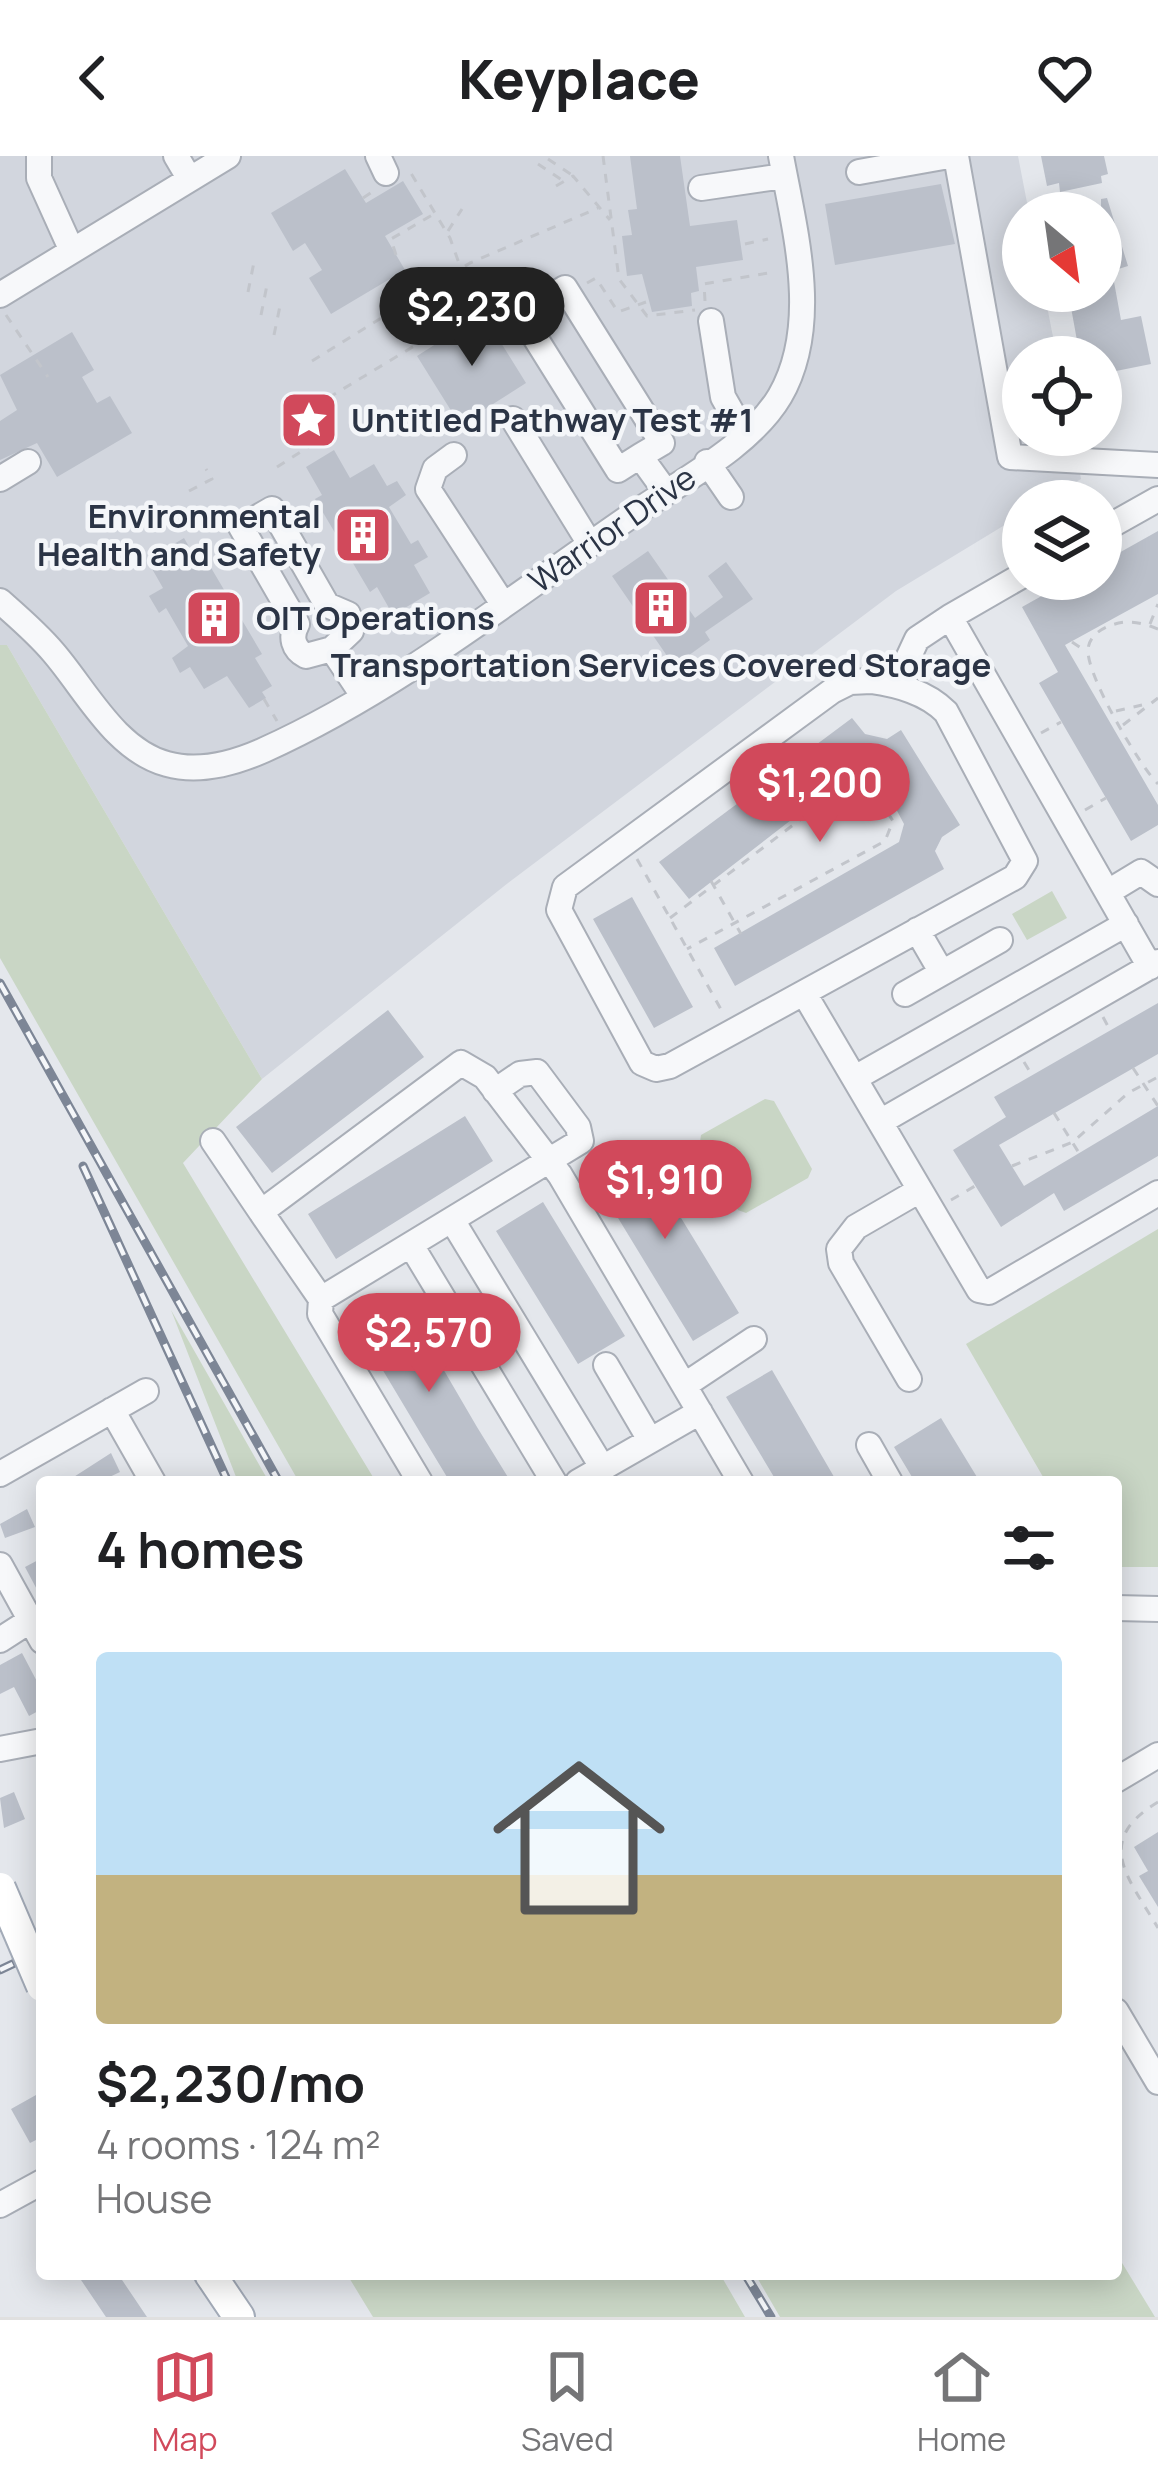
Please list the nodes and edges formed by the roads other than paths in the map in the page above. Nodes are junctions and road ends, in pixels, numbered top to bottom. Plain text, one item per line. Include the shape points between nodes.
1 (39, 156) edge
2 (228, 156) edge
3 (953, 156) edge
4 (782, 166) edge
5 (182, 167) edge
6 (859, 172) dead end
7 (701, 188) dead end
8 (72, 251) junction
9 (6, 306) edge
10 (711, 321) dead end
11 (513, 419) dead end
12 (744, 434) junction
13 (454, 454) dead end
14 (640, 456) junction
15 (28, 462) dead end
16 (707, 462) junction
17 (1158, 465) edge
18 (0, 479) edge
19 (666, 492) junction
20 (730, 497) dead end
21 (1158, 499) edge
22 (1122, 519) edge
23 (590, 544) junction
24 (1002, 586) edge
25 (0, 602) edge
26 (503, 604) junction
27 (950, 617) junction
28 (332, 649) junction
29 (896, 685) junction
30 (362, 694) junction
31 (1158, 884) edge
32 (1108, 892) junction
33 (1126, 924) junction
34 (917, 930) junction
35 (1000, 940) dead end
36 (1154, 964) edge
37 (942, 973) junction
38 (804, 992) junction
39 (904, 994) dead end
40 (855, 1078) junction
41 (495, 1091) junction
42 (880, 1122) junction
43 (213, 1141) dead end
44 (549, 1165) junction
45 (1158, 1192) edge
46 (926, 1200) junction
47 (261, 1212) junction
48 (452, 1220) junction
49 (411, 1245) junction
50 (321, 1299) junction
51 (754, 1340) dead end
52 (606, 1365) dead end
53 (909, 1378) dead end
54 (685, 1385) junction
55 (146, 1391) dead end
56 (112, 1410) junction
57 (700, 1412) junction
58 (650, 1440) junction
59 (868, 1445) dead end
60 (602, 1467) junction
61 (0, 1474) edge
62 (150, 1476) edge
63 (416, 1476) edge
64 (550, 1476) edge
65 (588, 1476) edge
66 (737, 1476) edge
67 (886, 1476) edge
68 (0, 1565) edge
69 (1122, 1608) edge
70 (1158, 1609) edge
71 (36, 1629) edge
72 (36, 1631) edge
73 (0, 1640) edge
74 (36, 1742) edge
75 (0, 1750) edge
76 (1158, 1755) edge
77 (1122, 1776) edge
78 (0, 1888) edge
79 (36, 1972) edge
80 (1122, 2021) edge
81 (1158, 2082) edge
82 (36, 2185) edge
83 (0, 2204) edge
84 (218, 2280) edge
85 (239, 2317) edge

1 - 8 street via 39,178
2 - 5 street
3 - 6 street
3 - 17 street via 1010,457
4 - 7 street
4 - 12 street, Warrior Drive via 802,302 799,342 779,398
5 - 8 street
8 - 9 street
10 - 12 street via 723,397
11 - 23 street
12 - 16 street, Warrior Drive
13 - 26 street via 435,469 428,490
14 - 14 street via 662,443 565,288 521,315 618,470
14 - 19 street
15 - 18 street
16 - 19 street, Warrior Drive
16 - 20 street
19 - 23 street, Warrior Drive
21 - 22 street
23 - 26 street, Warrior Drive
24 - 27 street
25 - 30 street, Warrior Drive via 128,744 164,764 225,764
26 - 30 street, Warrior Drive
27 - 29 street via 917,639
27 - 32 street
28 - 28 street via 298,652 297,624 241,527 272,509 328,605 348,614 350,631
28 - 30 street
29 - 34 street via 946,712 1024,860 1015,877
29 - 38 street via 850,682 832,692 565,886 560,910 642,1063 670,1066
31 - 32 street via 1141,872
32 - 33 street
33 - 36 street
33 - 40 street
34 - 37 street
34 - 38 street
35 - 37 street
36 - 42 street
37 - 39 street
38 - 40 street
40 - 42 street
41 - 44 street
41 - 44 street via 537,1072 578,1127 581,1141
41 - 47 street via 461,1063 449,1067
42 - 46 street
43 - 47 street
44 - 48 street
44 - 54 street
45 - 46 street via 989,1292 979,1290
46 - 53 street via 856,1227 839,1249
47 - 50 street
48 - 49 street
48 - 60 street
49 - 50 street
49 - 64 street
50 - 63 street via 320,1314
51 - 54 street
52 - 58 street
54 - 57 street
55 - 56 street
56 - 61 street
56 - 62 street
57 - 58 street
57 - 66 street
58 - 60 street
59 - 67 street
60 - 65 street
68 - 71 street
69 - 70 street
72 - 73 street
74 - 75 street
76 - 77 street
78 - 79 main road, bridge
80 - 81 street
82 - 83 street
84 - 85 main road

